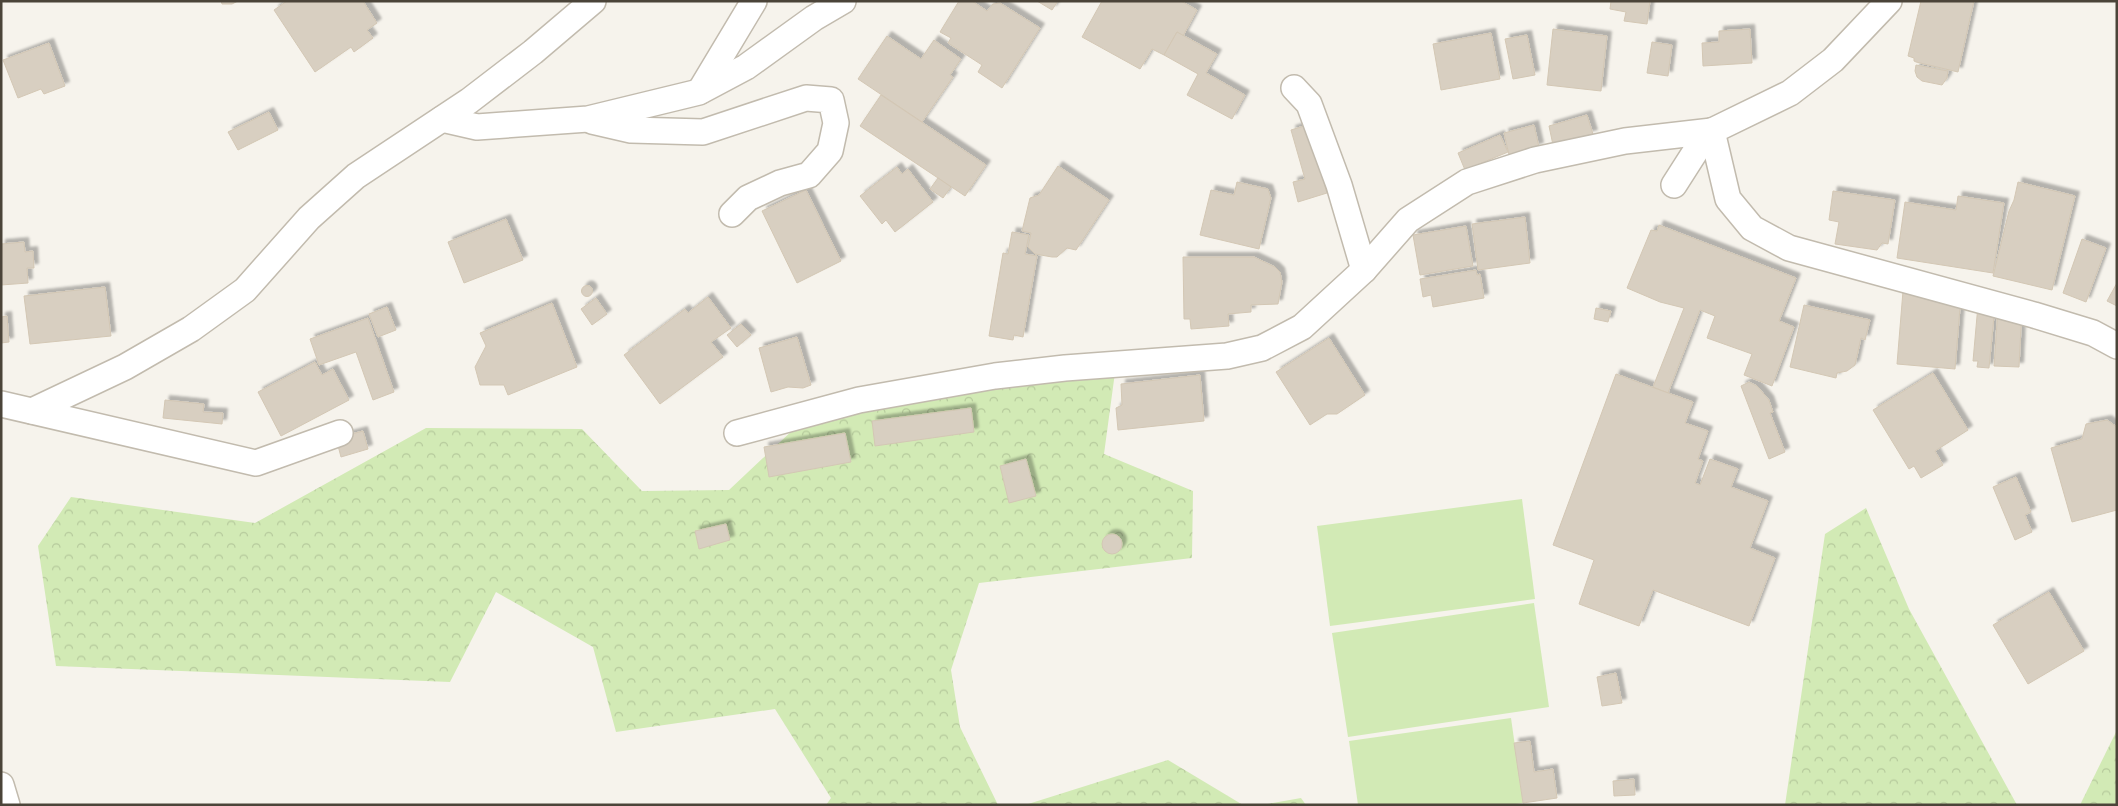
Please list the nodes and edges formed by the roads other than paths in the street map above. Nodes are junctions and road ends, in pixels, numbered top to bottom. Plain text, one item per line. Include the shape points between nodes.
1 (593, 1) edge
2 (754, 1) edge
3 (842, 1) edge
4 (1889, 1) edge
5 (1294, 88) dead end
6 (699, 92) junction
7 (442, 119) junction
8 (588, 119) junction
9 (1712, 131) junction
10 (1674, 185) dead end
11 (732, 214) dead end
12 (1364, 270) junction
13 (2117, 346) edge
14 (1, 404) edge
15 (32, 411) junction
16 (737, 432) dead end
17 (340, 433) dead end
18 (1, 785) edge
19 (7, 805) edge

1 - 7 street via 534,52
2 - 6 street
3 - 6 street via 746,67
4 - 9 street via 1833,60 1790,93
5 - 12 street via 1310,104 1339,185
6 - 8 street
7 - 8 street via 477,127
7 - 15 street via 356,176 309,218 245,290 191,329 125,367
8 - 11 street via 631,130 704,132 806,98 831,100 836,123 830,151 809,175 780,183 748,198
9 - 10 street
9 - 12 street via 1625,141 1535,160 1467,182 1408,220
9 - 13 street via 1728,199 1752,228 1789,248 2034,315 2093,333
12 - 16 street via 1302,327 1262,348 1227,356 995,376 859,400
14 - 15 street
15 - 17 street via 256,463
18 - 19 street

